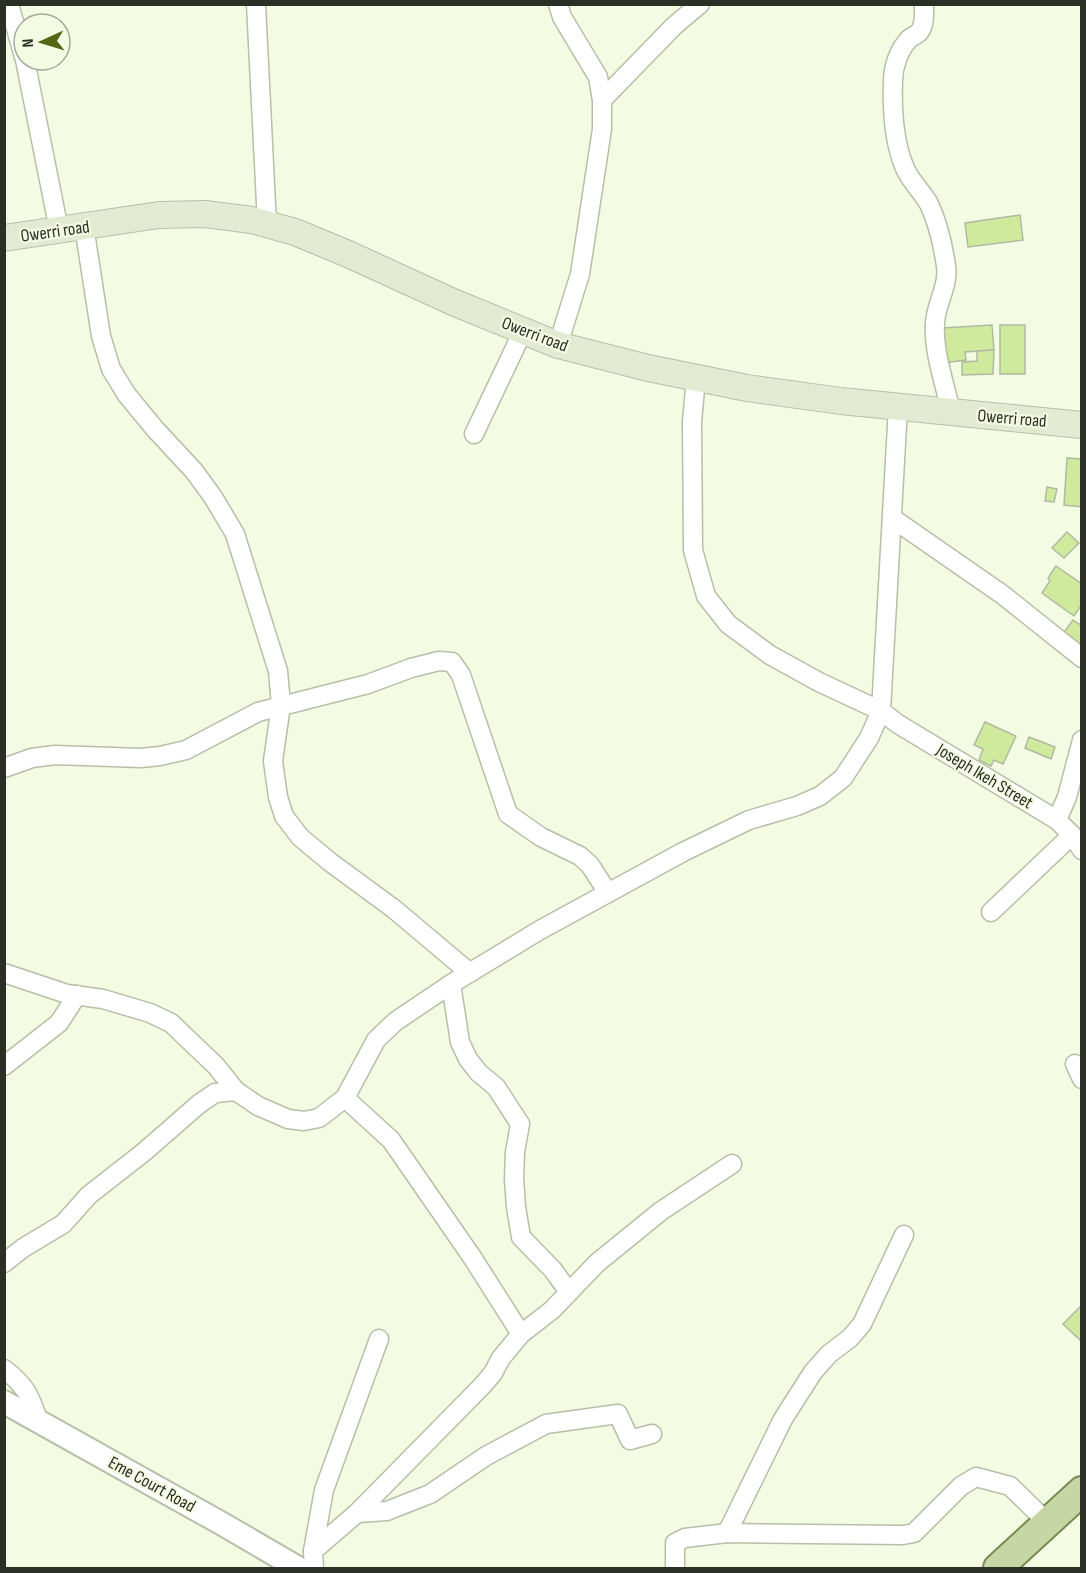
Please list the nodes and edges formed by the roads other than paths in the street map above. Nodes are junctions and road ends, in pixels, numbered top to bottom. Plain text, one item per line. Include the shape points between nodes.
1 (256, 4) edge
2 (558, 4) edge
3 (700, 4) edge
4 (924, 4) edge
5 (28, 72) edge
6 (602, 100) junction
7 (267, 224) junction
8 (72, 228) junction
9 (4, 238) edge
10 (523, 331) junction
11 (558, 345) junction
12 (696, 378) junction
13 (898, 407) junction
14 (951, 412) junction
15 (1082, 425) edge
16 (474, 434) dead end
17 (892, 518) junction
18 (1082, 658) edge
19 (281, 705) junction
20 (881, 711) junction
21 (1082, 740) edge
22 (4, 768) edge
23 (1057, 820) junction
24 (1077, 842) edge
25 (608, 893) junction
26 (991, 912) dead end
27 (4, 973) edge
28 (470, 973) junction
29 (451, 984) junction
30 (77, 995) junction
31 (4, 1066) edge
32 (236, 1091) junction
33 (345, 1098) junction
34 (732, 1164) dead end
35 (904, 1235) dead end
36 (4, 1263) edge
37 (569, 1292) junction
38 (521, 1334) junction
39 (379, 1339) dead end
40 (4, 1369) edge
41 (4, 1402) edge
42 (38, 1420) junction
43 (652, 1434) dead end
44 (1077, 1503) edge
45 (357, 1514) junction
46 (1047, 1522) junction
47 (727, 1533) junction
48 (314, 1560) edge
49 (298, 1569) edge
50 (675, 1569) edge
51 (998, 1569) edge

1 - 7 street
2 - 6 street via 598,77
3 - 6 street
4 - 14 street via 921,31 909,39 896,60 895,127 905,170 928,204 940,235 945,287 936,308 934,327
5 - 8 street
6 - 11 street via 602,129 580,274
7 - 8 main road, Owerri road via 205,214 159,215
7 - 10 main road, Owerri road via 348,254
8 - 9 main road, Owerri road
8 - 19 street via 111,369 148,421 194,471 235,534 278,671
10 - 11 main road, Owerri road
10 - 16 street
11 - 12 main road, Owerri road
12 - 13 main road, Owerri road
12 - 20 street, Joseph Ikeh Street via 691,453 693,550 706,596 728,624 770,655
13 - 14 main road, Owerri road
13 - 17 street
14 - 15 main road, Owerri road
17 - 18 street via 1003,596
17 - 20 street
19 - 22 street via 258,712 186,750 169,754 141,758 55,755
19 - 25 street via 368,684 411,668 452,662 508,813 541,837 580,856
19 - 28 street via 273,760 284,816 322,856 394,909
20 - 23 street, Joseph Ikeh Street
20 - 25 street via 843,778 820,796 749,820
21 - 23 street via 1068,797
23 - 24 street, Joseph Ikeh Street
24 - 26 street
25 - 28 street
27 - 30 street
28 - 29 street
29 - 33 street via 396,1021 376,1040
29 - 37 street via 460,1042 468,1059 496,1087 520,1124 514,1179 521,1237
30 - 31 street via 59,1023
30 - 32 street via 103,999 171,1023
32 - 33 street via 278,1115 304,1121 319,1118
32 - 36 street via 215,1093 199,1104 88,1195 63,1224
33 - 38 street via 391,1140
34 - 37 street via 661,1211 597,1263
35 - 47 street via 862,1324 813,1372 783,1419
37 - 38 street
38 - 45 street via 483,1385
39 - 48 street via 324,1490
40 - 42 street via 31,1396
41 - 42 street, Eme Court Road
42 - 49 street, Eme Court Road
43 - 45 street via 630,1440 618,1414 546,1424 486,1456 430,1494 387,1511
44 - 46 main road
45 - 48 street
46 - 47 street via 1010,1486 976,1477 914,1533
46 - 51 main road
47 - 50 street via 675,1543

